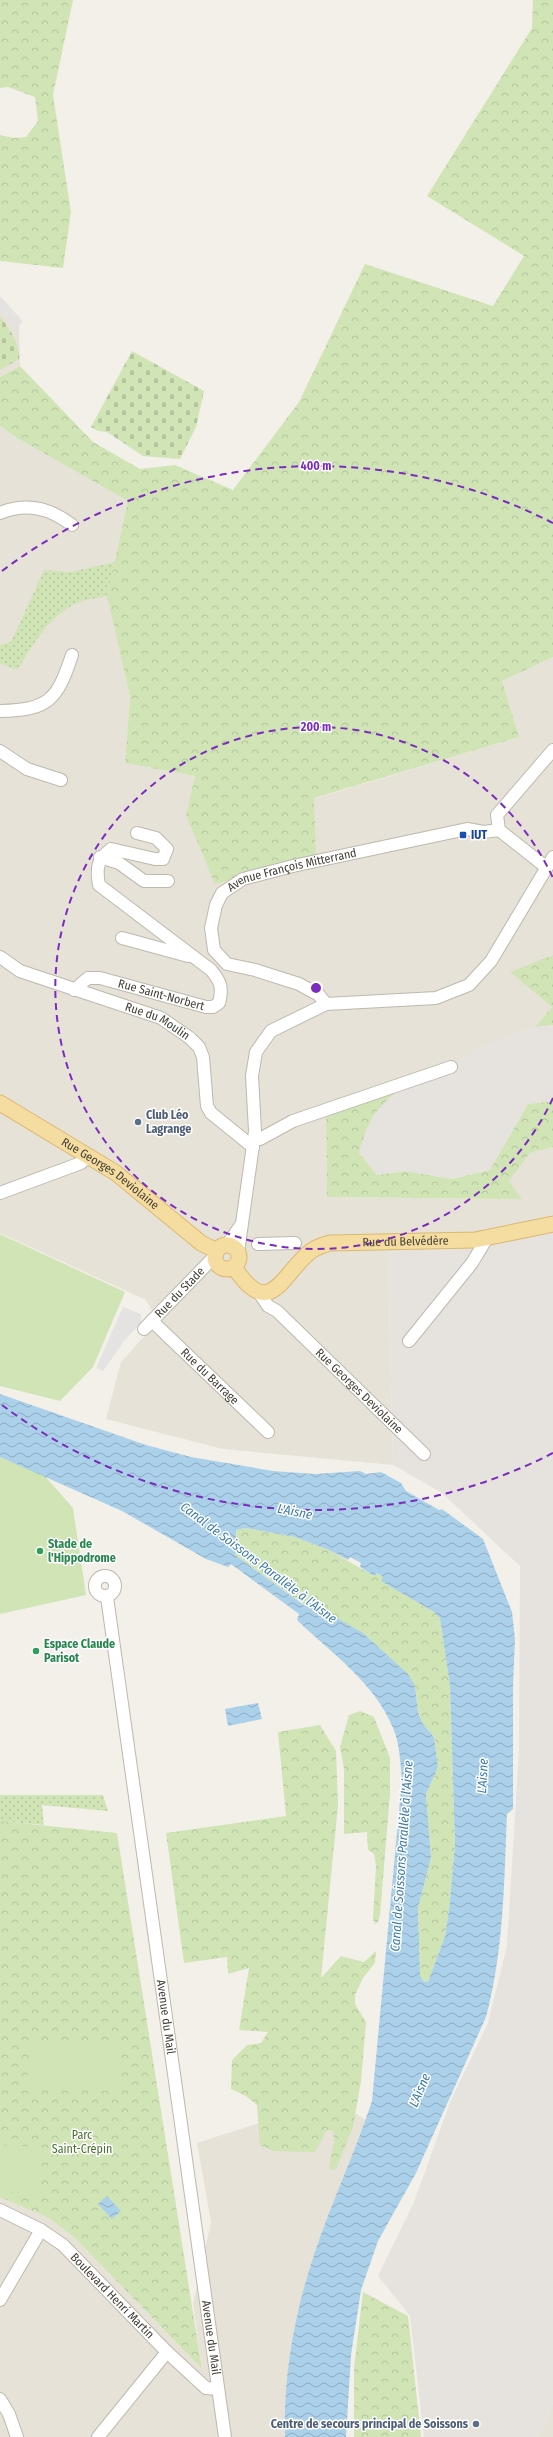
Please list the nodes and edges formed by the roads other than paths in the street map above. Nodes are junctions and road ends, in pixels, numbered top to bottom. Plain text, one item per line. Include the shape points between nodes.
1 (0, 513) edge
2 (72, 524) dead end
3 (72, 655) dead end
4 (0, 711) edge
5 (553, 750) edge
6 (0, 751) edge
7 (61, 780) dead end
8 (499, 830) junction
9 (137, 833) dead end
10 (100, 857) junction
11 (549, 862) edge
12 (168, 881) dead end
13 (122, 938) dead end
14 (0, 957) edge
15 (195, 958) junction
16 (74, 990) junction
17 (326, 1004) junction
18 (451, 1067) dead end
19 (0, 1103) edge
20 (253, 1143) junction
21 (88, 1156) junction
22 (0, 1193) edge
23 (553, 1224) edge
24 (487, 1238) junction
25 (295, 1243) dead end
26 (258, 1244) dead end
27 (224, 1251) junction
28 (234, 1268) junction
29 (275, 1289) junction
30 (258, 1291) junction
31 (277, 1311) junction
32 (148, 1325) joint
33 (409, 1341) dead end
34 (268, 1432) dead end
35 (424, 1454) dead end
36 (107, 1596) dead end
37 (0, 2210) edge
38 (41, 2230) junction
39 (0, 2300) edge
40 (166, 2352) junction
41 (218, 2390) junction
42 (0, 2399) edge
43 (17, 2437) edge
44 (98, 2437) edge
45 (225, 2437) edge

1 - 2 street via 19,508 45,508
3 - 4 street via 62,685 44,703 32,708
5 - 8 street via 497,815
6 - 7 street via 27,769
8 - 11 street
8 - 17 street, Avenue François Mitterrand via 484,832 467,829 293,866 243,879 222,893 216,905 211,928 214,950 227,964 299,984 319,995
9 - 10 street via 156,838 167,849 163,858 155,859 111,849
10 - 12 street via 119,863 144,880
10 - 15 street, Rue Saint-Norbert via 97,873 99,885
11 - 17 street via 491,961 469,985 436,998
13 - 15 street, Rue Saint-Norbert
14 - 16 street, Rue du Moulin via 20,971
15 - 16 street, Rue Saint-Norbert via 219,979 222,988 219,1003 213,1007 100,978 88,978
16 - 20 street, Rue du Moulin via 161,1018 190,1038 203,1058 211,1113
17 - 20 street via 271,1031 256,1052 252,1076
18 - 20 street via 293,1121
19 - 21 main road, Rue Georges Deviolaine
20 - 27 street via 241,1225 242,1235
21 - 22 street via 81,1163
21 - 27 main road, Rue Georges Deviolaine via 116,1173 201,1242
23 - 24 main road, Rue du Belvédère
24 - 29 main road, Rue du Belvédère via 330,1243 310,1252 284,1283
24 - 33 street via 472,1263
25 - 26 street
27 - 28 main road via 238,1262
27 - 28 main road, Rue Georges Deviolaine via 215,1261 221,1268
27 - 32 street, Rue du Stade
28 - 30 main road, Rue Georges Deviolaine via 251,1288
29 - 30 main road
29 - 31 street
30 - 31 street, Rue Georges Deviolaine via 268,1306
31 - 35 street, Rue Georges Deviolaine
32 - 34 street, Rue du Barrage
36 - 41 street, Avenue du Mail
37 - 38 street, Boulevard Henri Martin
38 - 39 street
38 - 40 street, Boulevard Henri Martin via 63,2245
40 - 41 street, Boulevard Henri Martin via 206,2388
40 - 44 street
41 - 45 street, Avenue du Mail
42 - 43 street via 9,2414

